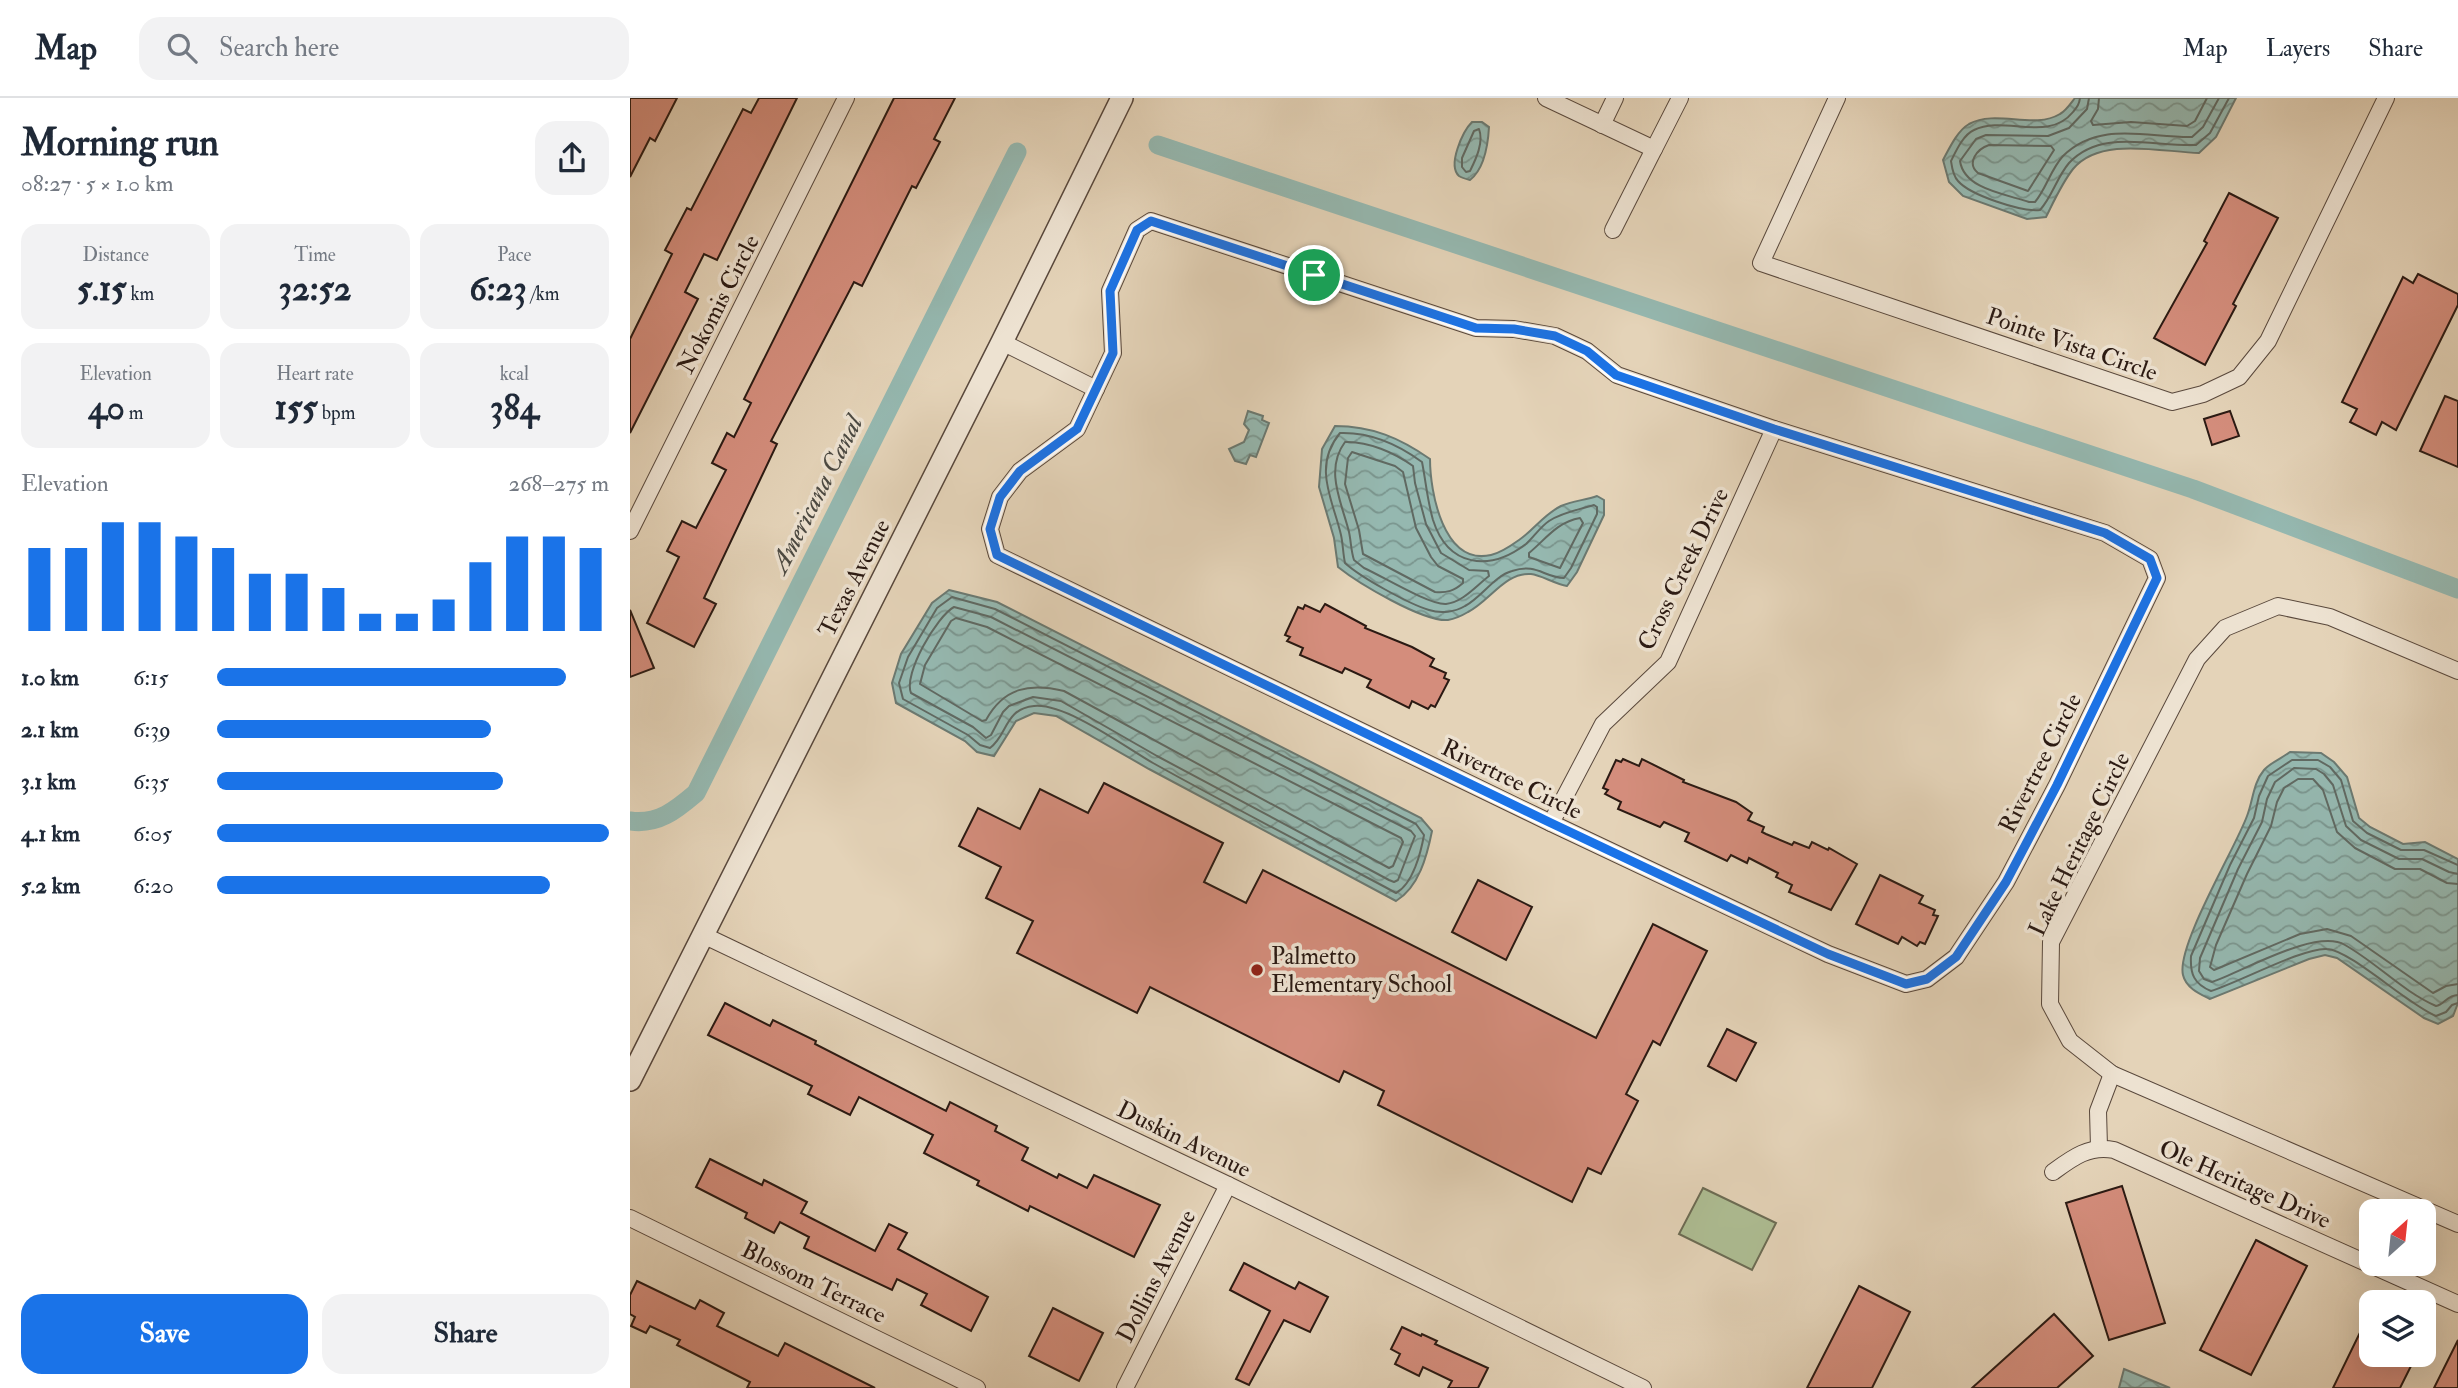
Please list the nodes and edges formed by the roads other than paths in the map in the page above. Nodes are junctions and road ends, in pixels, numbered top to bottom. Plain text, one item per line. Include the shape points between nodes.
1 (846, 98) edge
2 (1122, 98) edge
3 (1546, 98) edge
4 (1615, 98) edge
5 (1680, 98) edge
6 (1837, 98) edge
7 (2386, 98) edge
8 (1602, 125) junction
9 (1654, 149) junction
10 (1613, 230) dead end
11 (1002, 342) junction
12 (1096, 388) junction
13 (1774, 429) junction
14 (630, 531) edge
15 (2458, 671) edge
16 (1551, 823) junction
17 (703, 935) junction
18 (2112, 1074) junction
19 (630, 1080) edge
20 (2099, 1147) junction
21 (2053, 1172) dead end
22 (1228, 1185) junction
23 (630, 1218) edge
24 (2458, 1224) edge
25 (2458, 1304) edge
26 (977, 1388) edge
27 (1125, 1388) edge
28 (1643, 1388) edge

1 - 14 street, Nokomis Circle
2 - 11 street, Texas Avenue
3 - 8 street
4 - 8 street
5 - 9 street
6 - 7 street, Pointe Vista Circle via 1761,263 2172,402 2239,377 2268,341
8 - 9 street
9 - 10 street
11 - 12 street
11 - 17 street, Texas Avenue
12 - 13 street, Rivertree Circle via 1113,353 1110,291 1137,230 1151,221 1476,328 1555,336 1587,351 1616,375
12 - 16 street, Rivertree Circle via 1077,429 1020,471 1000,497 990,529 997,555
13 - 16 street, Cross Creek Drive via 1668,662 1603,724
13 - 16 street, Rivertree Circle via 2105,533 2150,559 2157,578 2006,882 1956,957 1927,979 1906,984 1828,954
15 - 18 street, Lake Heritage Circle via 2330,617 2278,606 2225,628 2197,659 2051,942 2050,1004 2070,1041
17 - 19 street, Texas Avenue
17 - 22 street, Duskin Avenue
18 - 20 street via 2098,1111
18 - 24 street, Lake Heritage Circle
20 - 21 street
20 - 25 street, Ole Heritage Drive
22 - 27 street, Dollins Avenue
22 - 28 street, Duskin Avenue
23 - 26 street, Blossom Terrace

